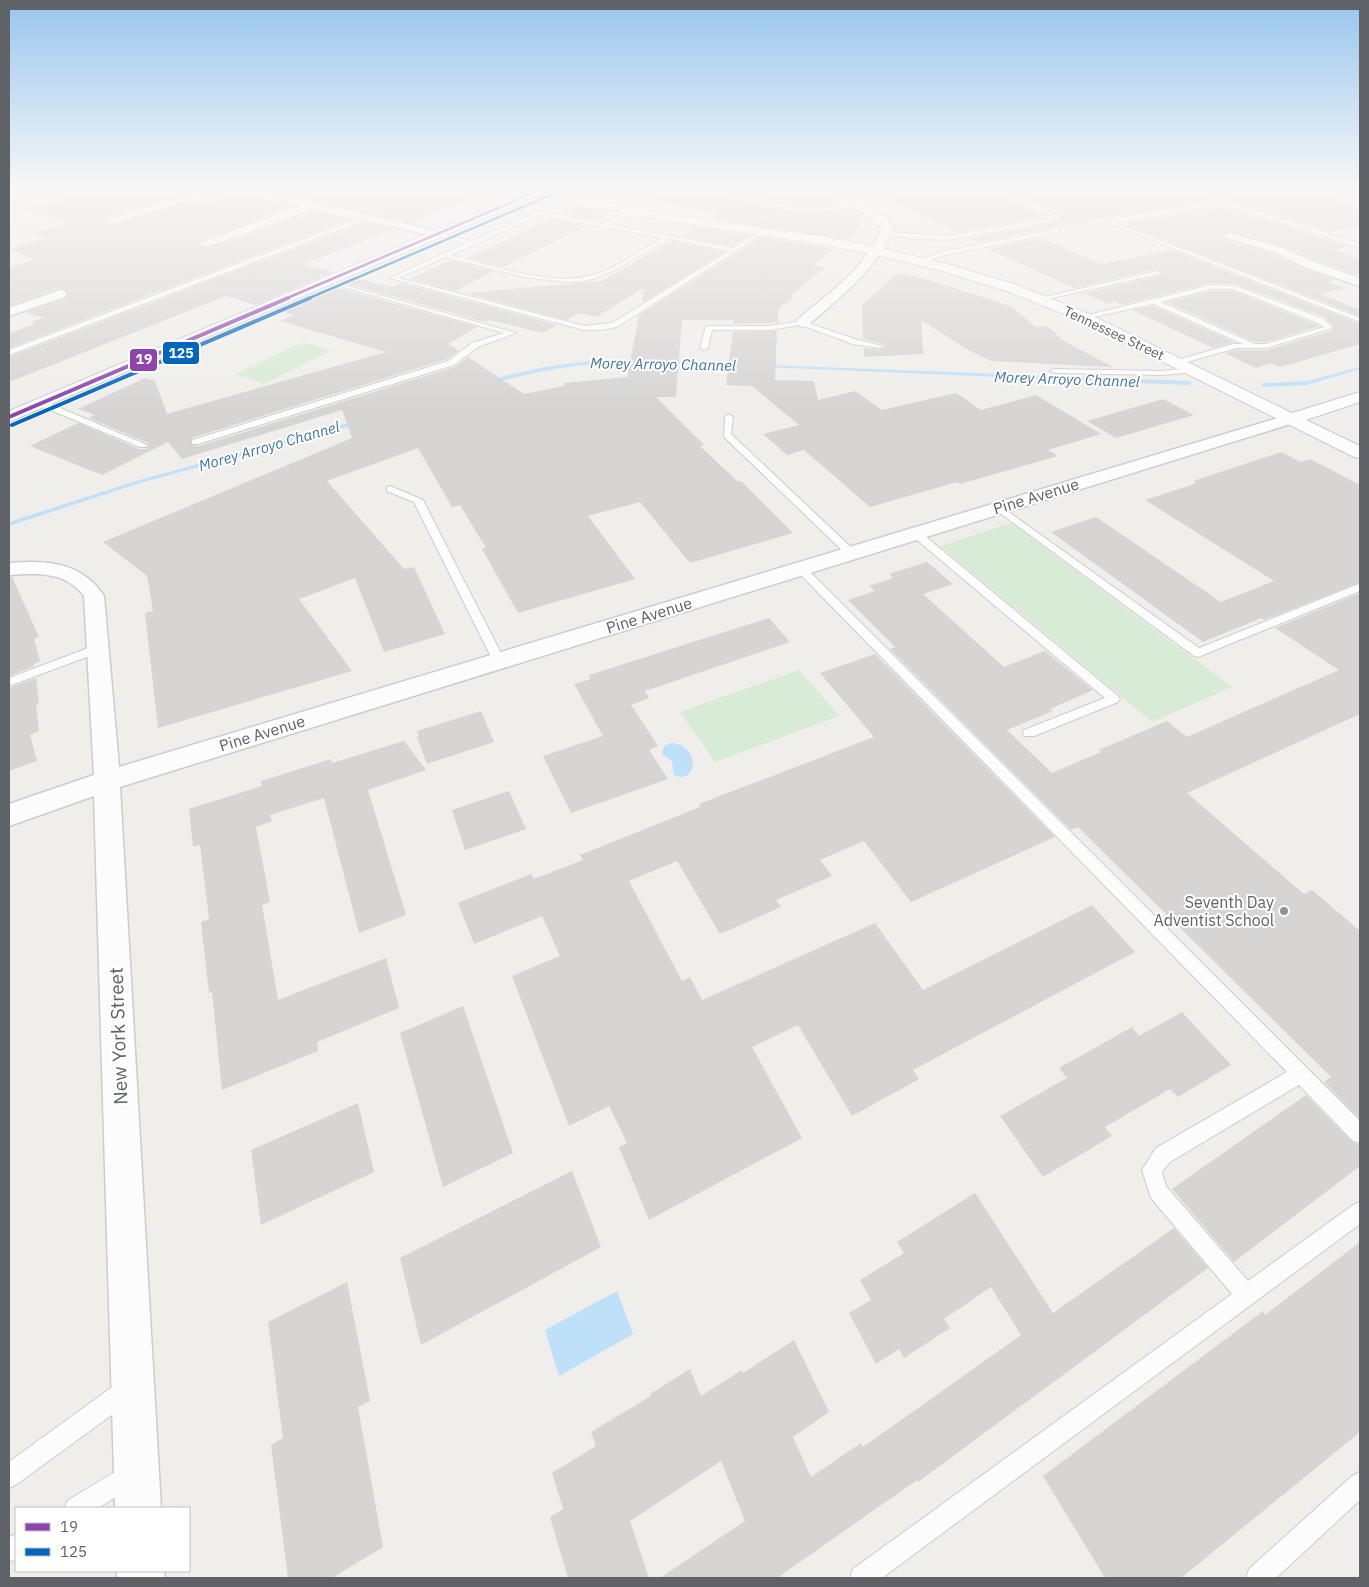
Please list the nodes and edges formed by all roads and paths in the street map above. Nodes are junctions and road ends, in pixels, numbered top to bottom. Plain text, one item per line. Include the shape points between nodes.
1 (252, 261) edge
2 (361, 261) edge
3 (370, 261) edge
4 (431, 261) edge
5 (470, 261) edge
6 (626, 261) edge
7 (716, 261) edge
8 (869, 261) edge
9 (916, 261) edge
10 (1209, 261) edge
11 (1303, 261) edge
12 (920, 262) joint
13 (1157, 273) dead end
14 (328, 281) junction
15 (1360, 282) edge
16 (60, 294) dead end
17 (1039, 299) junction
18 (1154, 302) junction
19 (9, 312) edge
20 (1084, 317) junction
21 (1360, 320) edge
22 (802, 323) junction
23 (879, 346) dead end
24 (1254, 346) junction
25 (704, 348) dead end
26 (9, 353) edge
27 (1177, 363) junction
28 (1192, 370) junction
29 (1054, 371) dead end
30 (1360, 397) edge
31 (41, 403) junction
32 (9, 404) edge
33 (9, 417) edge
34 (729, 417) dead end
35 (1291, 419) junction
36 (195, 442) dead end
37 (143, 445) dead end
38 (1360, 453) edge
39 (390, 490) dead end
40 (999, 508) junction
41 (915, 533) junction
42 (850, 552) junction
43 (800, 568) junction
44 (9, 569) edge
45 (1360, 587) edge
46 (96, 649) junction
47 (499, 661) junction
48 (9, 682) edge
49 (1029, 734) dead end
50 (107, 781) junction
51 (9, 815) edge
52 (1301, 1074) junction
53 (1360, 1134) edge
54 (1360, 1212) edge
55 (1247, 1296) junction
56 (133, 1386) junction
57 (137, 1470) junction
58 (9, 1476) edge
59 (1360, 1484) edge
60 (78, 1507) edge
61 (138, 1507) edge
62 (862, 1578) edge
63 (1258, 1578) edge

1 - 26 lane
2 - 32 main road
3 - 14 main road
4 - 7 lane via 393,278 584,328 600,328 614,325
5 - 6 lane via 550,280 578,280 603,274
8 - 22 street
9 - 12 main road, Tennessee Street
10 - 21 lane
11 - 15 street
12 - 17 main road, Tennessee Street
13 - 17 lane
14 - 31 main road
14 - 36 lane via 512,333 475,345 451,362
16 - 19 street
17 - 20 main road, Tennessee Street
18 - 20 lane
18 - 24 lane
18 - 24 lane via 1211,287 1234,286 1321,320 1328,328 1266,346
20 - 27 main road, Tennessee Street
22 - 23 lane via 856,342
22 - 25 lane via 769,328 709,328
24 - 27 lane via 1236,346
27 - 28 main road, Tennessee Street
28 - 29 lane via 1162,373
28 - 35 main road, Tennessee Street
30 - 35 main road
31 - 33 main road
31 - 37 lane
34 - 42 lane via 727,435
35 - 38 main road, Tennessee Street
35 - 40 street, Pine Avenue
39 - 47 lane via 418,500
40 - 41 street, Pine Avenue
40 - 45 lane via 1198,653
41 - 42 street, Pine Avenue
41 - 49 lane via 1114,699
42 - 43 street, Pine Avenue
43 - 47 street, Pine Avenue
43 - 52 lane
44 - 46 street, New York Street via 44,568 72,574 83,581 94,596
46 - 48 lane
46 - 50 street, New York Street
47 - 50 street, Pine Avenue
50 - 51 street, Pine Avenue
50 - 56 street, New York Street
52 - 53 lane
52 - 55 lane via 1163,1155 1152,1170 1158,1191
54 - 55 lane
55 - 62 lane
56 - 57 street, New York Street
56 - 58 lane
57 - 60 lane
57 - 61 street, New York Street
59 - 63 lane

